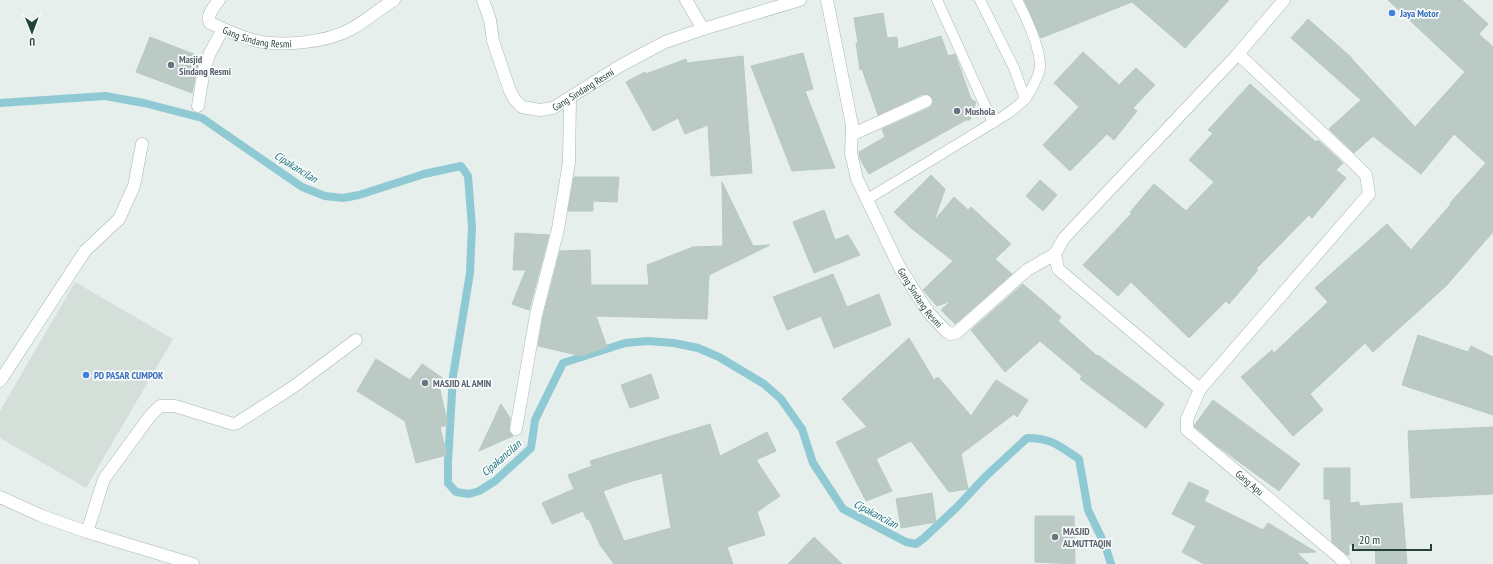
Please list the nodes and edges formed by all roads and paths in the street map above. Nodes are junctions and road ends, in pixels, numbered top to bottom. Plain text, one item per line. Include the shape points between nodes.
1 (219, 0) edge
2 (394, 0) edge
3 (483, 0) edge
4 (686, 0) edge
5 (800, 0) edge
6 (827, 0) edge
7 (937, 0) edge
8 (980, 0) edge
9 (1018, 0) edge
10 (1284, 0) edge
11 (223, 29) junction
12 (703, 29) junction
13 (1238, 54) junction
14 (1025, 98) junction
15 (570, 99) junction
16 (926, 101) dead end
17 (198, 106) dead end
18 (993, 123) junction
19 (852, 134) junction
20 (142, 144) dead end
21 (866, 200) junction
22 (1055, 254) junction
23 (356, 340) dead end
24 (0, 381) edge
25 (1200, 389) junction
26 (516, 429) dead end
27 (0, 497) edge
28 (87, 532) junction
29 (193, 564) edge
30 (1345, 564) edge

1 - 11 street, Gang Sindang Resmi via 209,14 208,21
2 - 11 street, Gang Sindang Resmi via 340,35 307,42 270,43
3 - 15 street, Gang Sindang Resmi via 490,20 493,42 515,100 522,107 540,110 553,108
4 - 12 street
5 - 12 street, Gang Sindang Resmi
6 - 19 street, Gang Sindang Resmi
7 - 18 lane
8 - 14 lane via 1014,68
9 - 14 lane via 1039,55 1040,68
10 - 13 street
11 - 17 street via 204,69
12 - 15 street, Gang Sindang Resmi via 665,42 620,66
13 - 22 street via 1064,238
13 - 25 street, Gang Apu via 1366,175 1369,194
14 - 18 lane
15 - 26 street via 568,162 558,228 536,315
16 - 19 street
18 - 21 lane
19 - 21 street, Gang Sindang Resmi via 851,153 857,179
20 - 24 street via 134,186 119,219 85,251
21 - 22 street, Gang Sindang Resmi via 899,266 929,313 950,334 956,333 1027,270
22 - 25 street via 1058,269
23 - 28 street via 293,387 238,423 233,424 175,406 160,406 104,479
25 - 30 street, Gang Apu via 1187,419 1187,430
27 - 28 street
28 - 29 street

